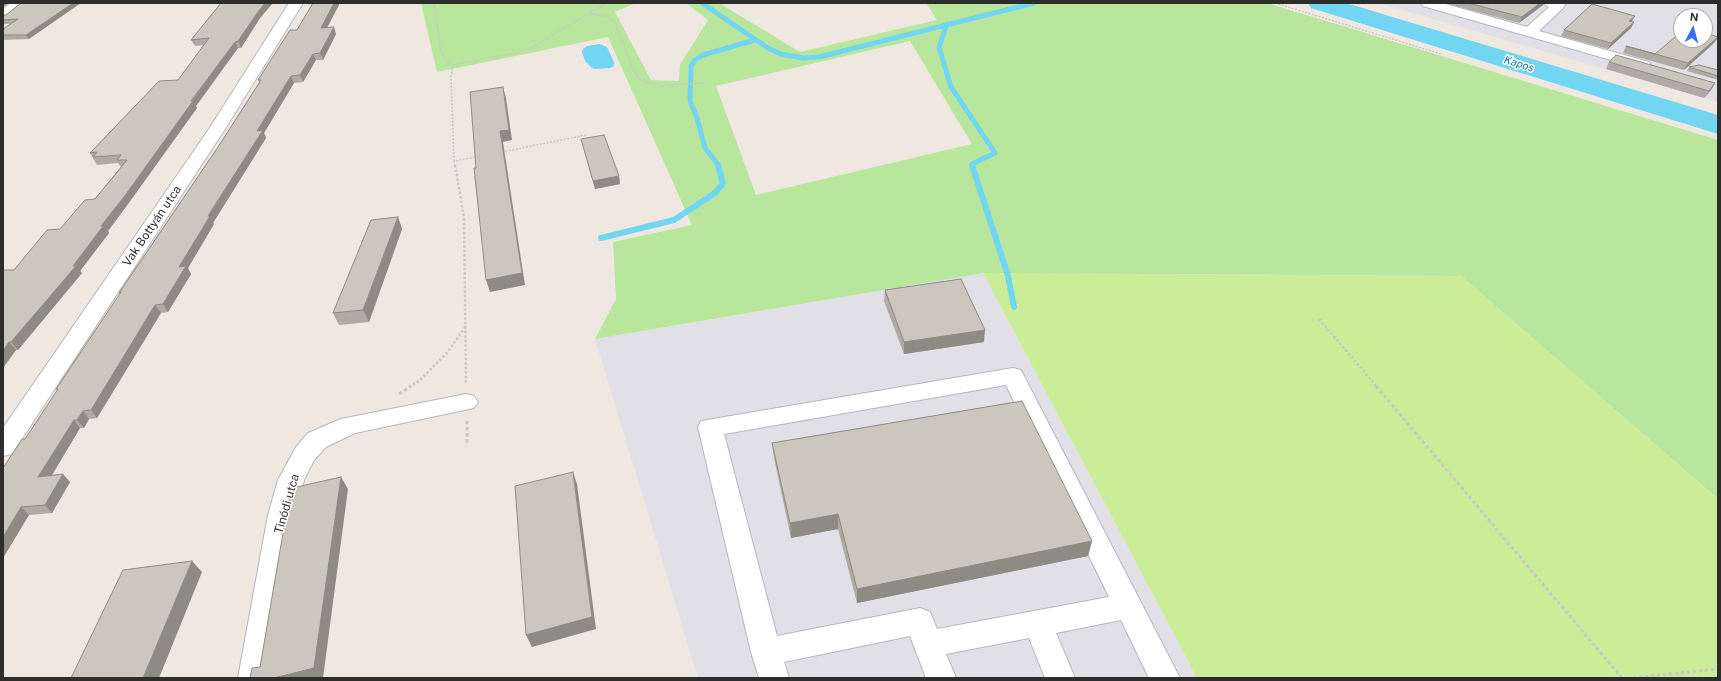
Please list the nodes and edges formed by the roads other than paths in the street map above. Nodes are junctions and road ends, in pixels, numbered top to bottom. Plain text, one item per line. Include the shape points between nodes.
1 (20, 3) edge
2 (296, 3) edge
3 (1428, 3) edge
4 (1556, 4) edge
5 (3, 15) edge
6 (1530, 32) junction
7 (1658, 68) edge
8 (466, 402) road end
9 (3, 447) edge
10 (1129, 606) junction
11 (1038, 624) junction
12 (927, 644) junction
13 (770, 665) edge
14 (253, 678) edge
15 (942, 678) edge
16 (1060, 678) edge
17 (1165, 678) edge

1 - 5 street
2 - 9 street, Vak Bottyán utca via 218,129
3 - 6 street
4 - 6 street
6 - 7 street
8 - 14 street, Tinódi utca via 334,431 317,440 304,454 291,480 281,515
10 - 11 street
10 - 13 street via 1014,376 710,427
10 - 17 street
11 - 12 street
11 - 16 street
12 - 13 street via 920,621
12 - 15 street

